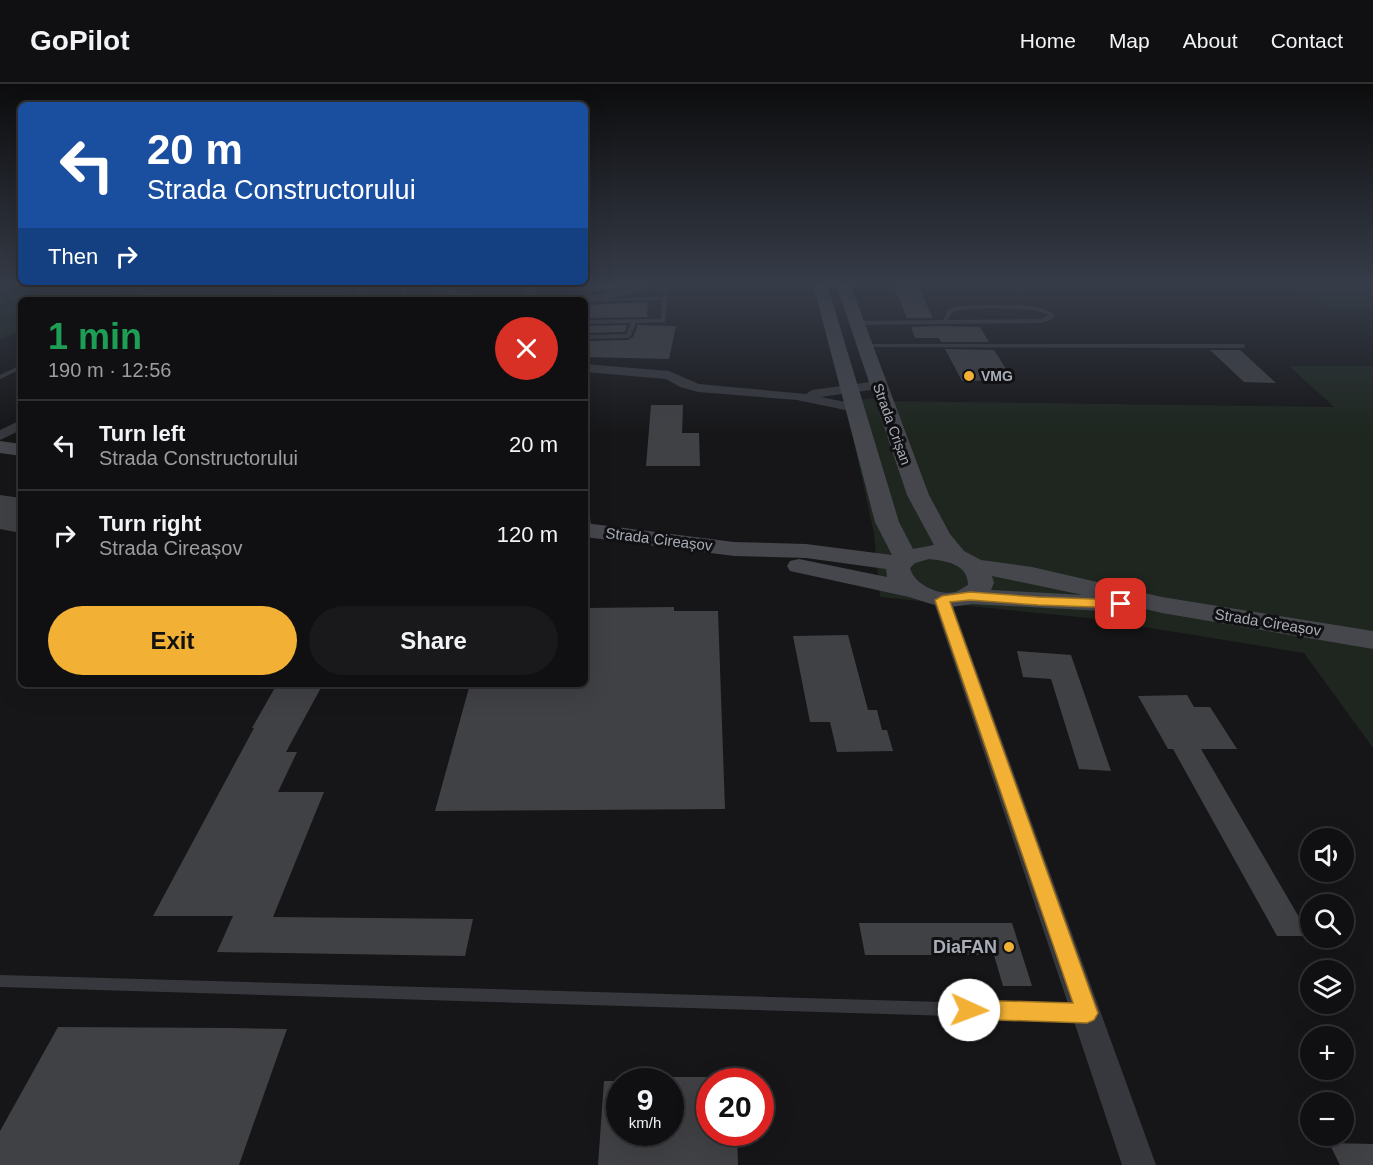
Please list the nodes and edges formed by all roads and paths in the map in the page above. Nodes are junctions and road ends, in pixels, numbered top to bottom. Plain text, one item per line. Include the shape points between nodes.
1 (628, 334) edge
2 (835, 334) edge
3 (861, 334) edge
4 (588, 337) edge
5 (865, 346) junction
6 (1244, 346) dead end
7 (18, 368) edge
8 (588, 368) edge
9 (0, 377) edge
10 (877, 385) junction
11 (851, 388) junction
12 (797, 396) junction
13 (855, 408) junction
14 (18, 426) edge
15 (0, 436) edge
16 (0, 447) edge
17 (18, 450) edge
18 (588, 523) edge
19 (734, 549) junction
20 (903, 560) junction
21 (965, 561) junction
22 (910, 590) junction
23 (970, 596) junction
24 (942, 600) junction
25 (1162, 605) junction
26 (1373, 640) edge
27 (0, 981) edge
28 (1087, 1013) junction
29 (1140, 1165) edge

1 - 4 lane
2 - 11 main road, Strada Crișan
3 - 5 main road, Strada Crișan
5 - 6 lane
5 - 10 main road, Strada Crișan
7 - 9 lane
8 - 12 street via 669,375 698,388
10 - 11 street
10 - 21 main road, Strada Crișan via 922,504 939,536
11 - 12 street
11 - 13 main road, Strada Crișan
12 - 13 street
13 - 20 main road, Strada Crișan via 890,531
14 - 15 street
16 - 17 main road
18 - 19 main road, Strada Cireașov
19 - 20 main road, Strada Cireașov
19 - 22 main road, Strada Cireașov
20 - 21 main road, Strada Cireașov via 929,552
20 - 22 main road, Strada Crișan via 897,569 898,576
21 - 23 main road via 980,574 978,590
21 - 25 main road, Strada Cireașov
22 - 24 main road, Strada Cireașov
23 - 24 main road, Strada Cireașov
23 - 25 main road, Strada Cireașov
24 - 28 street
25 - 26 main road, Strada Cireașov
27 - 28 lane
28 - 29 street

